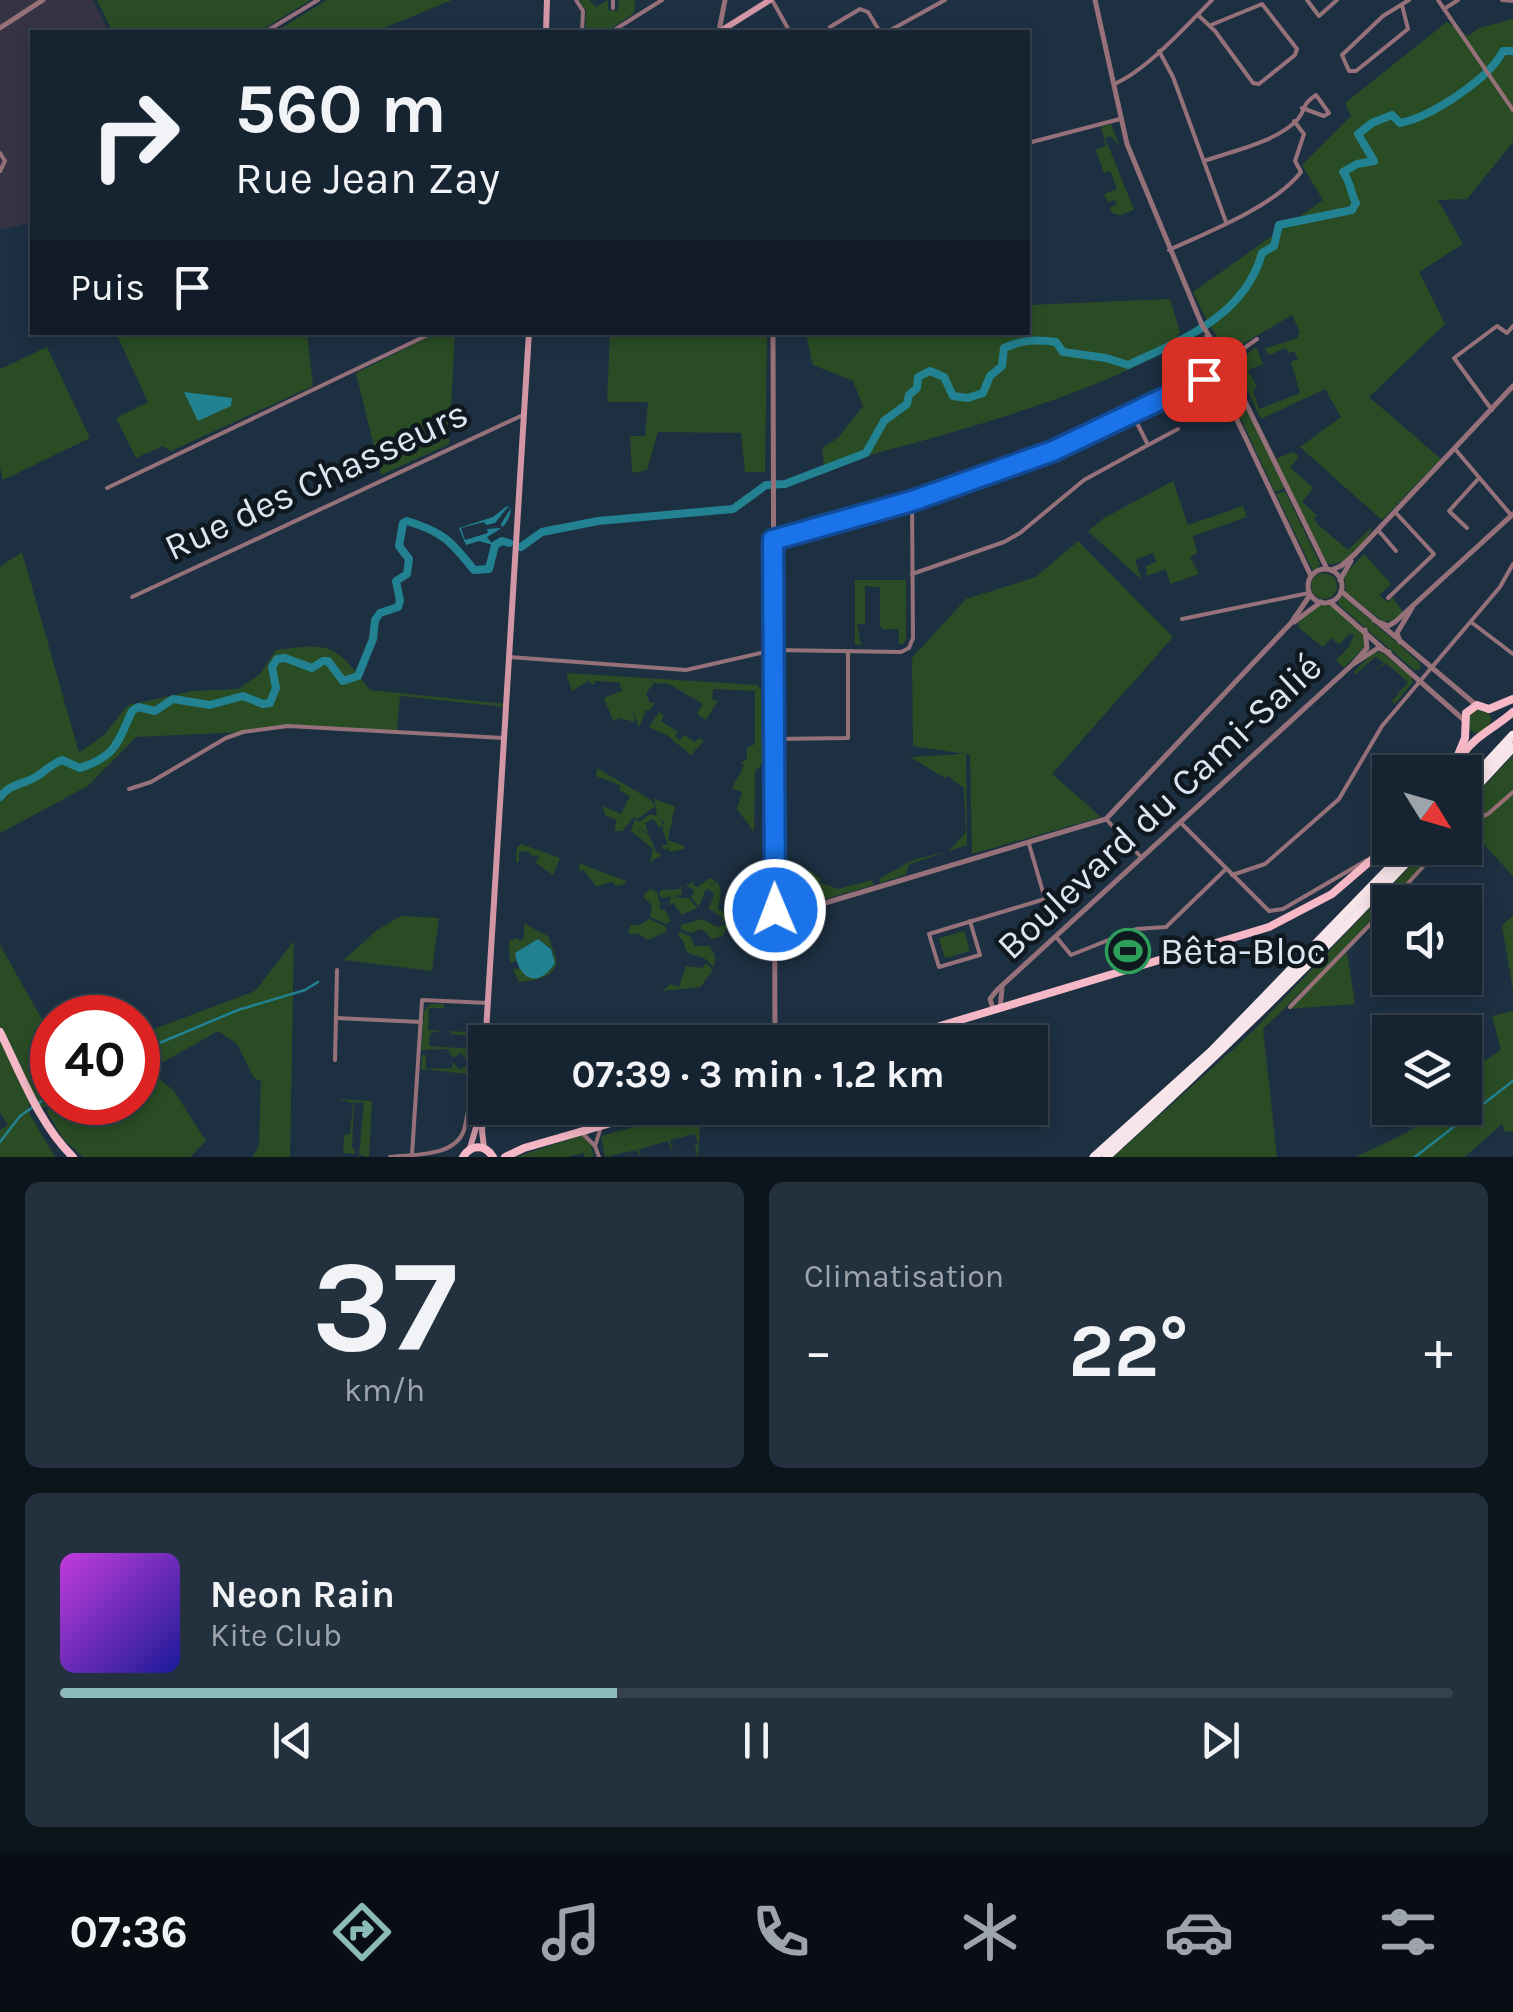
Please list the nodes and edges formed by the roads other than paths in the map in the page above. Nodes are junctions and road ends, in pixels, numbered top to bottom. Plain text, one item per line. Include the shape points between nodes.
1 (42, 0) edge
2 (318, 0) edge
3 (548, 0) edge
4 (576, 0) edge
5 (613, 0) edge
6 (640, 0) edge
7 (662, 0) edge
8 (725, 0) edge
9 (771, 0) edge
10 (930, 0) edge
11 (945, 0) edge
12 (1095, 0) edge
13 (1212, 0) edge
14 (1307, 0) edge
15 (1337, 0) edge
16 (1409, 0) edge
17 (1438, 0) edge
18 (1458, 0) edge
19 (1502, 0) edge
20 (1513, 0) edge
21 (1260, 2) edge
22 (1402, 5) junction
23 (933, 6) junction
24 (613, 8) dead end
25 (1444, 9) junction
26 (641, 11) junction
27 (1198, 15) junction
28 (1210, 25) junction
29 (0, 28) edge
30 (267, 30) edge
31 (546, 30) edge
32 (582, 30) edge
33 (614, 30) edge
34 (719, 30) edge
35 (722, 30) edge
36 (789, 30) edge
37 (829, 30) edge
38 (879, 30) edge
39 (891, 30) edge
40 (1159, 50) junction
41 (1114, 84) junction
42 (1302, 108) junction
43 (1513, 110) edge
44 (1120, 119) junction
45 (1294, 121) junction
46 (1030, 142) edge
47 (0, 153) edge
48 (1204, 161) junction
49 (0, 171) edge
50 (1226, 222) junction
51 (1169, 250) junction
52 (1513, 326) edge
53 (1204, 330) junction
54 (428, 335) edge
55 (529, 335) edge
56 (773, 335) edge
57 (1257, 339) dead end
58 (1244, 348) junction
59 (1224, 351) junction
60 (1209, 356) junction
61 (1236, 362) junction
62 (1205, 368) junction
63 (1234, 375) junction
64 (1211, 378) junction
65 (1195, 380) junction
66 (1219, 382) junction
67 (1513, 386) edge
68 (1492, 410) junction
69 (1132, 414) junction
70 (523, 415) junction
71 (1178, 430) dead end
72 (1148, 445) junction
73 (1454, 449) junction
74 (1479, 478) junction
75 (107, 488) dead end
76 (912, 501) junction
77 (1395, 512) junction
78 (1512, 514) edge
79 (1467, 528) dead end
80 (1378, 530) junction
81 (773, 540) junction
82 (1396, 552) dead end
83 (1355, 554) junction
84 (1513, 564) edge
85 (1329, 570) junction
86 (912, 574) junction
87 (1312, 576) junction
88 (1340, 580) junction
89 (1308, 585) junction
90 (1340, 591) junction
91 (1297, 593) junction
92 (1310, 594) junction
93 (132, 597) dead end
94 (1388, 598) dead end
95 (1320, 602) junction
96 (1330, 602) junction
97 (1413, 606) junction
98 (1182, 618) dead end
99 (1374, 620) junction
100 (1472, 622) junction
101 (1291, 623) junction
102 (1366, 630) junction
103 (1401, 644) junction
104 (774, 650) junction
105 (848, 652) junction
106 (1392, 654) junction
107 (1513, 654) edge
108 (510, 657) junction
109 (1353, 664) junction
110 (1430, 669) junction
111 (1422, 680) junction
112 (1513, 699) edge
113 (1477, 706) junction
114 (1489, 708) junction
115 (1513, 712) edge
116 (1465, 724) junction
117 (1494, 726) junction
118 (1513, 735) edge
119 (1478, 736) junction
120 (504, 738) junction
121 (774, 739) junction
122 (1513, 747) edge
123 (1458, 755) edge
124 (1462, 755) edge
125 (1482, 769) edge
126 (1482, 781) edge
127 (130, 789) dead end
128 (1513, 792) edge
129 (1482, 817) edge
130 (1106, 819) junction
131 (1181, 823) junction
132 (1029, 844) junction
133 (1142, 859) junction
134 (1372, 859) edge
135 (1372, 862) edge
136 (1392, 865) edge
137 (1404, 865) edge
138 (1425, 865) edge
139 (1226, 869) junction
140 (1232, 875) junction
141 (1406, 885) edge
142 (775, 918) junction
143 (970, 921) junction
144 (1372, 922) edge
145 (1056, 938) junction
146 (337, 970) dead end
147 (1002, 988) junction
148 (488, 1003) junction
149 (1290, 1006) dead end
150 (997, 1008) junction
151 (336, 1018) junction
152 (421, 1022) junction
153 (486, 1025) edge
154 (775, 1025) edge
155 (934, 1025) edge
156 (942, 1025) edge
157 (0, 1032) edge
158 (335, 1060) dead end
159 (468, 1104) edge
160 (477, 1125) edge
161 (485, 1125) edge
162 (605, 1125) edge
163 (602, 1126) junction
164 (581, 1132) junction
165 (596, 1146) junction
166 (470, 1148) junction
167 (524, 1148) junction
168 (489, 1152) edge
169 (412, 1154) edge
170 (74, 1157) edge
171 (390, 1157) edge
172 (463, 1157) edge
173 (505, 1157) edge
174 (599, 1157) edge
175 (1094, 1157) edge
176 (1106, 1157) edge

1 - 29 street
2 - 30 street
3 - 31 main road
4 - 32 street
5 - 24 street
6 - 26 street
7 - 26 street
8 - 34 street
9 - 35 main road
9 - 36 street
10 - 23 street
11 - 23 street
12 - 41 street
13 - 27 street
14 - 15 street via 1319,16
16 - 22 street
17 - 25 street
18 - 25 street
19 - 20 street
21 - 28 street
21 - 28 street via 1296,49 1259,84
22 - 22 street via 1342,55 1350,71 1408,29
23 - 39 street
25 - 43 street
26 - 33 street
27 - 28 street
27 - 40 street
37 - 38 street via 860,9
40 - 41 street
40 - 48 street
41 - 44 street
42 - 42 street via 1316,95 1329,113 1324,116
42 - 45 street
44 - 46 street
44 - 51 street
45 - 48 street
45 - 50 street via 1304,134 1295,161 1301,172
47 - 49 street
48 - 50 street
50 - 51 street
51 - 53 street
52 - 68 street via 1507,333 1497,326 1454,358
53 - 59 street
53 - 60 street
54 - 75 street
55 - 70 main road
56 - 81 street
57 - 58 street
58 - 59 street
58 - 61 street
59 - 60 street
59 - 61 street
60 - 62 street
61 - 63 street
62 - 64 street
62 - 65 street
63 - 66 street
63 - 85 street
64 - 65 street
64 - 66 street
65 - 69 street
66 - 87 street
67 - 68 street
68 - 73 street
69 - 72 street
69 - 76 street via 1053,451
70 - 93 street, Rue des Chasseurs
70 - 108 main road
71 - 72 street
72 - 86 street via 1084,480 1004,542
73 - 74 street
73 - 77 street
74 - 78 street
74 - 79 street via 1449,511
76 - 81 street
76 - 86 street
77 - 80 street
77 - 94 street via 1434,554
78 - 97 street
80 - 82 street
80 - 83 street
81 - 104 street
83 - 85 street
83 - 88 street
84 - 100 street
85 - 87 street
85 - 88 street
86 - 105 street via 909,648
87 - 89 street
88 - 90 street
89 - 91 street
89 - 92 street
90 - 96 street
90 - 99 street
91 - 92 street
91 - 98 street
92 - 95 street
92 - 101 street
95 - 96 street
95 - 101 street
96 - 102 street
97 - 99 street via 1388,626
97 - 103 street via 1397,633
99 - 103 street
100 - 107 street
100 - 110 street
101 - 130 street
102 - 106 street
102 - 109 street, Boulevard du Cami-Salié via 1366,648
103 - 110 street
104 - 105 street
104 - 108 street via 686,670
104 - 121 street
105 - 121 street via 848,738
106 - 109 street, Boulevard du Cami-Salié via 1378,648
106 - 111 street
108 - 120 main road
109 - 131 street, Boulevard du Cami-Salié
110 - 111 street
110 - 113 street
111 - 116 street
111 - 140 street via 1382,726 1339,798 1265,864
112 - 114 main road
113 - 114 main road
113 - 116 main road via 1468,710
114 - 117 main road
115 - 117 main road
116 - 119 main road
116 - 123 main road
117 - 119 main road
118 - 125 highway
119 - 124 main road
120 - 127 street via 288,726 243,732
120 - 148 main road
121 - 142 street
122 - 126 highway
128 - 129 street
130 - 132 street
130 - 133 street
131 - 133 street, Boulevard du Cami-Salié
131 - 139 street
132 - 142 street
132 - 143 street via 1045,899
133 - 145 street, Boulevard du Cami-Salié
134 - 140 street via 1276,912 1262,907
135 - 150 main road via 1323,900 1270,927
136 - 175 highway via 1213,1050
137 - 176 highway via 1232,1042
138 - 141 street
139 - 140 street
139 - 145 street via 1166,926 1136,928 1071,955
142 - 154 street
143 - 143 street via 929,934 939,967 980,955
144 - 149 street
145 - 147 street, Boulevard du Cami-Salié
146 - 151 street
147 - 150 street, Boulevard du Cami-Salié
147 - 150 street, Boulevard du Cami-Salié via 992,996
148 - 152 street via 422,1000
148 - 153 main road
150 - 155 main road
150 - 156 main road
151 - 152 street
151 - 158 street
152 - 169 street
157 - 170 main road via 40,1112
159 - 169 street via 463,1134 453,1146
160 - 166 main road
161 - 168 main road
162 - 163 main road
163 - 164 main road
163 - 165 street
164 - 165 street
164 - 167 main road
165 - 174 street
166 - 168 main road
166 - 172 main road
167 - 168 main road
167 - 173 main road
169 - 171 street

